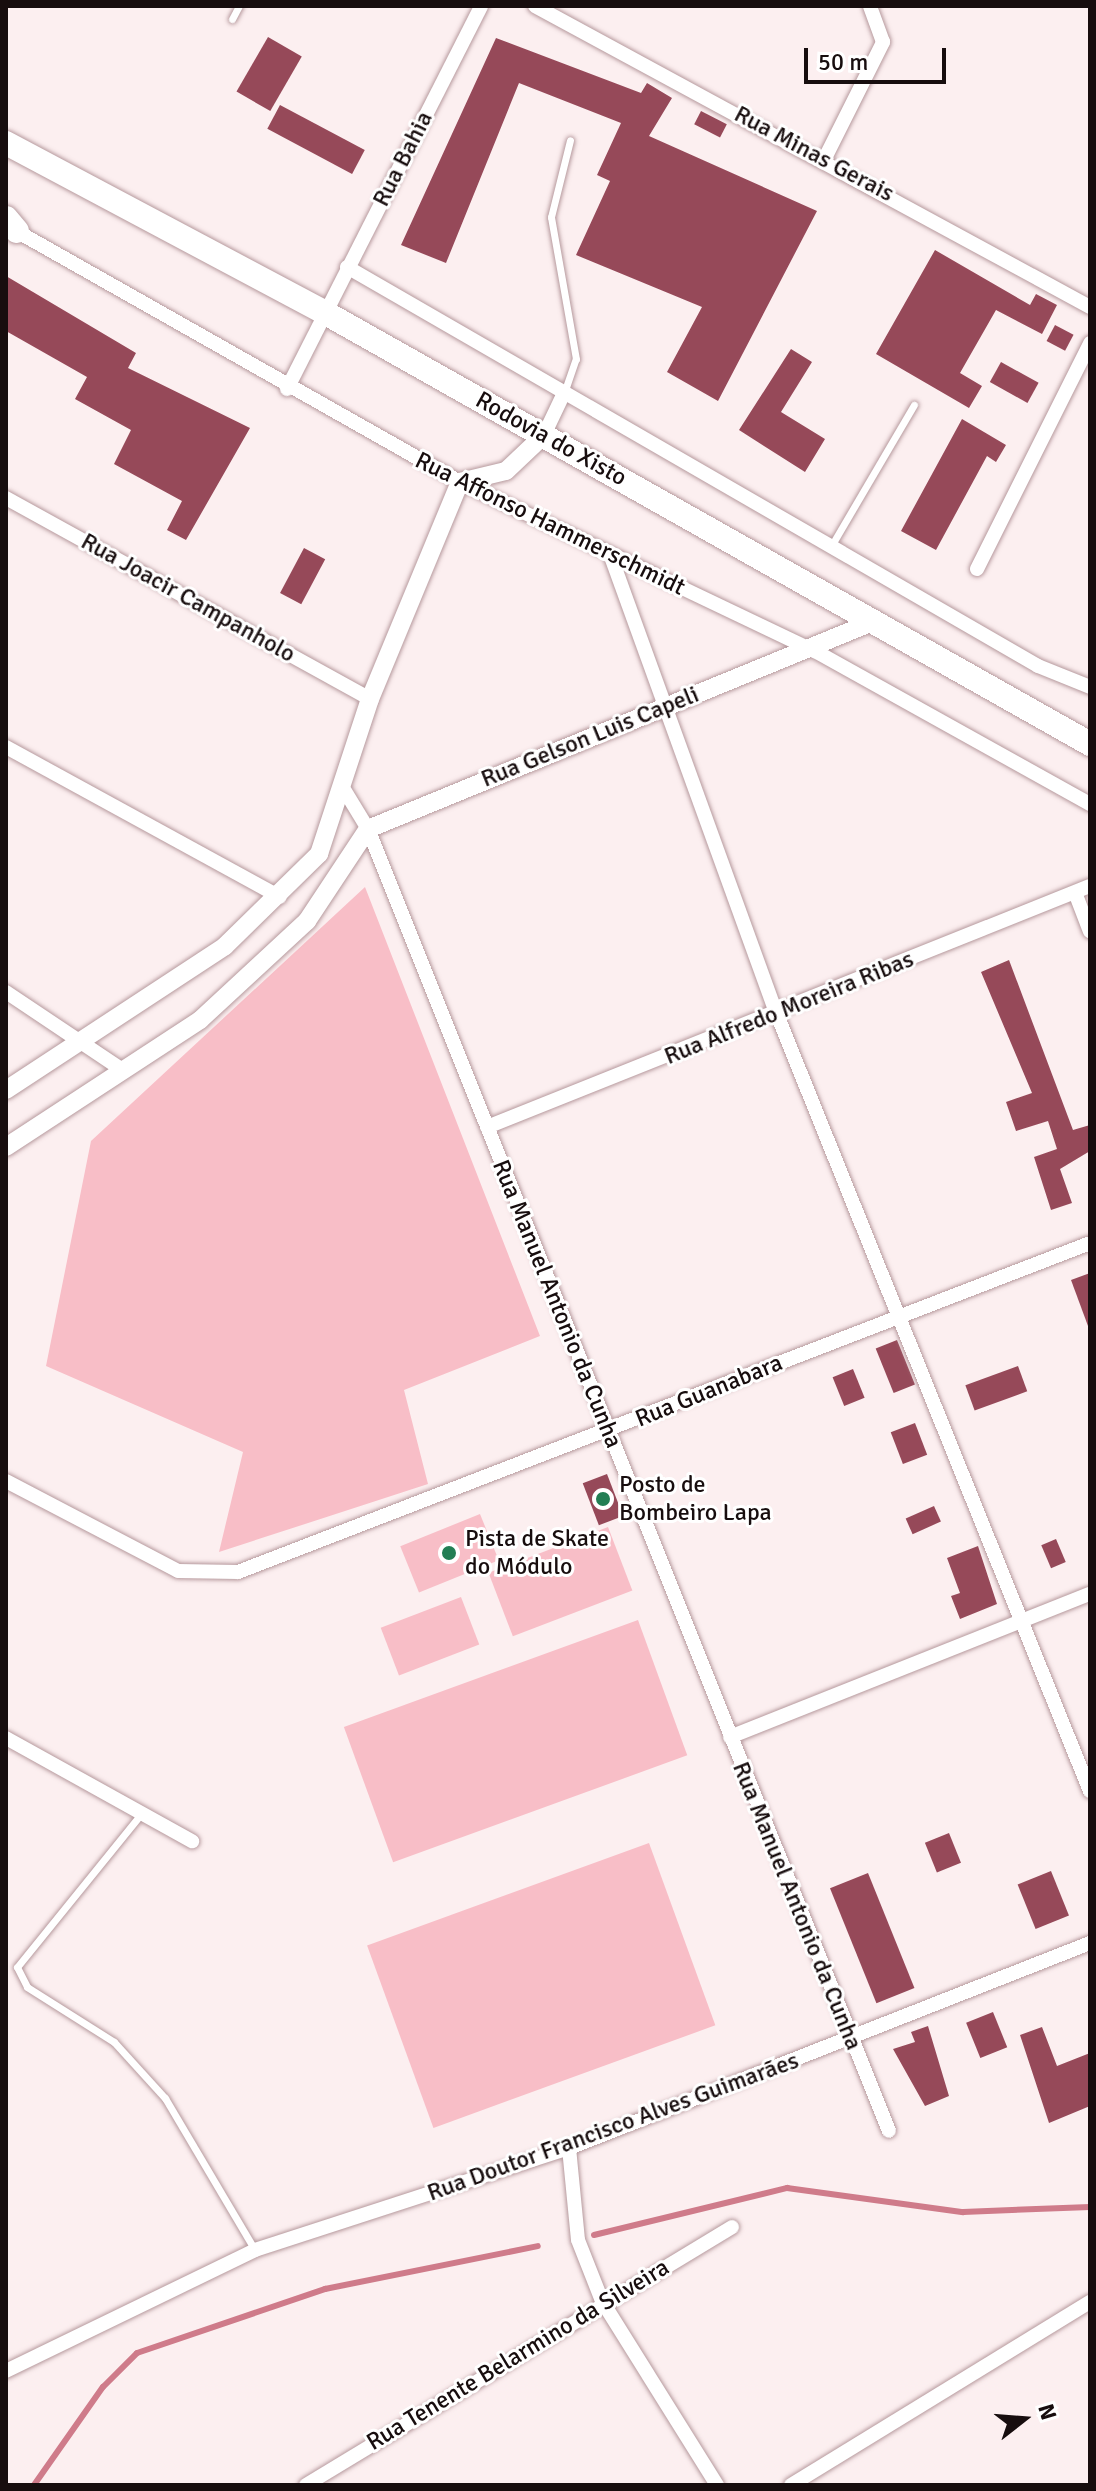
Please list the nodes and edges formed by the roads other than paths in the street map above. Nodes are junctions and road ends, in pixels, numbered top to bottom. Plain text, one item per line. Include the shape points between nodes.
1 (239, 6) edge
2 (481, 6) edge
3 (535, 6) edge
4 (870, 6) edge
5 (232, 19) dead end
6 (570, 140) dead end
7 (6, 143) edge
8 (825, 158) junction
9 (10, 225) edge
10 (347, 267) junction
11 (1090, 307) edge
12 (322, 311) junction
13 (1090, 343) edge
14 (287, 389) junction
15 (564, 393) junction
16 (914, 405) dead end
17 (544, 435) junction
18 (460, 482) junction
19 (6, 498) edge
20 (830, 548) junction
21 (610, 554) junction
22 (977, 569) dead end
23 (875, 621) junction
24 (815, 651) junction
25 (1090, 687) edge
26 (370, 699) junction
27 (665, 705) junction
28 (1090, 744) edge
29 (6, 747) edge
30 (345, 791) junction
31 (1090, 804) edge
32 (368, 829) junction
33 (1090, 886) edge
34 (1076, 895) junction
35 (280, 897) junction
36 (1090, 931) edge
37 (6, 992) edge
38 (776, 1012) junction
39 (80, 1036) junction
40 (118, 1067) junction
41 (6, 1090) edge
42 (487, 1127) junction
43 (6, 1147) edge
44 (1090, 1243) edge
45 (901, 1314) junction
46 (608, 1431) junction
47 (6, 1481) edge
48 (1090, 1594) edge
49 (1024, 1620) junction
50 (730, 1737) junction
51 (6, 1738) edge
52 (1090, 1791) edge
53 (141, 1814) junction
54 (192, 1841) dead end
55 (1090, 1943) edge
56 (849, 2038) junction
57 (889, 2131) dead end
58 (569, 2148) junction
59 (732, 2227) dead end
60 (255, 2250) junction
61 (602, 2301) junction
62 (1090, 2302) edge
63 (6, 2371) edge
64 (306, 2485) edge
65 (717, 2485) edge
66 (791, 2485) edge

1 - 5 lane
2 - 10 street, Rua Bahia
3 - 8 street, Rua Minas Gerais
4 - 8 street via 883,42
6 - 15 lane via 551,217 576,359
7 - 12 highway, Rodovia do Xisto
8 - 11 street, Rua Minas Gerais
9 - 14 street, Rua Affonso Hammerschmidt
10 - 12 street, Rua Bahia
10 - 15 street
12 - 14 street, Rua Bahia
12 - 17 highway, Rodovia do Xisto
13 - 22 street
14 - 18 street, Rua Affonso Hammerschmidt
15 - 17 street
15 - 20 street
16 - 20 lane
17 - 18 street via 506,471
17 - 23 highway, Rodovia do Xisto
18 - 21 street, Rua Affonso Hammerschmidt
18 - 26 street
19 - 26 street, Rua Joacir Campanholo
20 - 25 street via 1038,666
21 - 24 street, Rua Affonso Hammerschmidt
21 - 27 street
23 - 24 street, Rua Gelson Luis Capeli
23 - 28 highway, Rodovia do Xisto
24 - 27 street, Rua Gelson Luis Capeli
24 - 31 street, Rua Affonso Hammerschmidt
26 - 30 street
27 - 32 street, Rua Gelson Luis Capeli
27 - 38 street
29 - 35 street
30 - 32 street, Rua Manuel Antonio da Cunha
30 - 35 street via 319,854
32 - 40 street via 307,921 200,1020
32 - 42 street, Rua Manuel Antonio da Cunha
33 - 34 street, Rua Alfredo Moreira Ribas
34 - 36 street
34 - 38 street, Rua Alfredo Moreira Ribas
35 - 39 street via 225,946
37 - 39 street
38 - 42 street, Rua Alfredo Moreira Ribas
38 - 45 street
39 - 40 street
39 - 41 street
40 - 43 street
42 - 46 street, Rua Manuel Antonio da Cunha
44 - 45 street, Rua Guanabara
45 - 46 street, Rua Guanabara
45 - 49 street
46 - 47 street, Rua Guanabara via 238,1572 178,1571
46 - 50 street, Rua Manuel Antonio da Cunha
48 - 49 street
49 - 50 street
49 - 52 street
50 - 56 street, Rua Manuel Antonio da Cunha
51 - 53 street
53 - 54 street
53 - 60 lane via 17,1967 27,1987 114,2042 165,2098
55 - 56 street, Rua Doutor Francisco Alves Guimarães
56 - 57 street, Rua Manuel Antonio da Cunha
56 - 58 street, Rua Doutor Francisco Alves Guimarães
58 - 60 street, Rua Doutor Francisco Alves Guimarães
58 - 61 street via 578,2240
59 - 61 street, Rua Tenente Belarmino da Silveira
60 - 63 street, Rua Doutor Francisco Alves Guimarães
61 - 64 street, Rua Tenente Belarmino da Silveira
61 - 65 street
62 - 66 street

